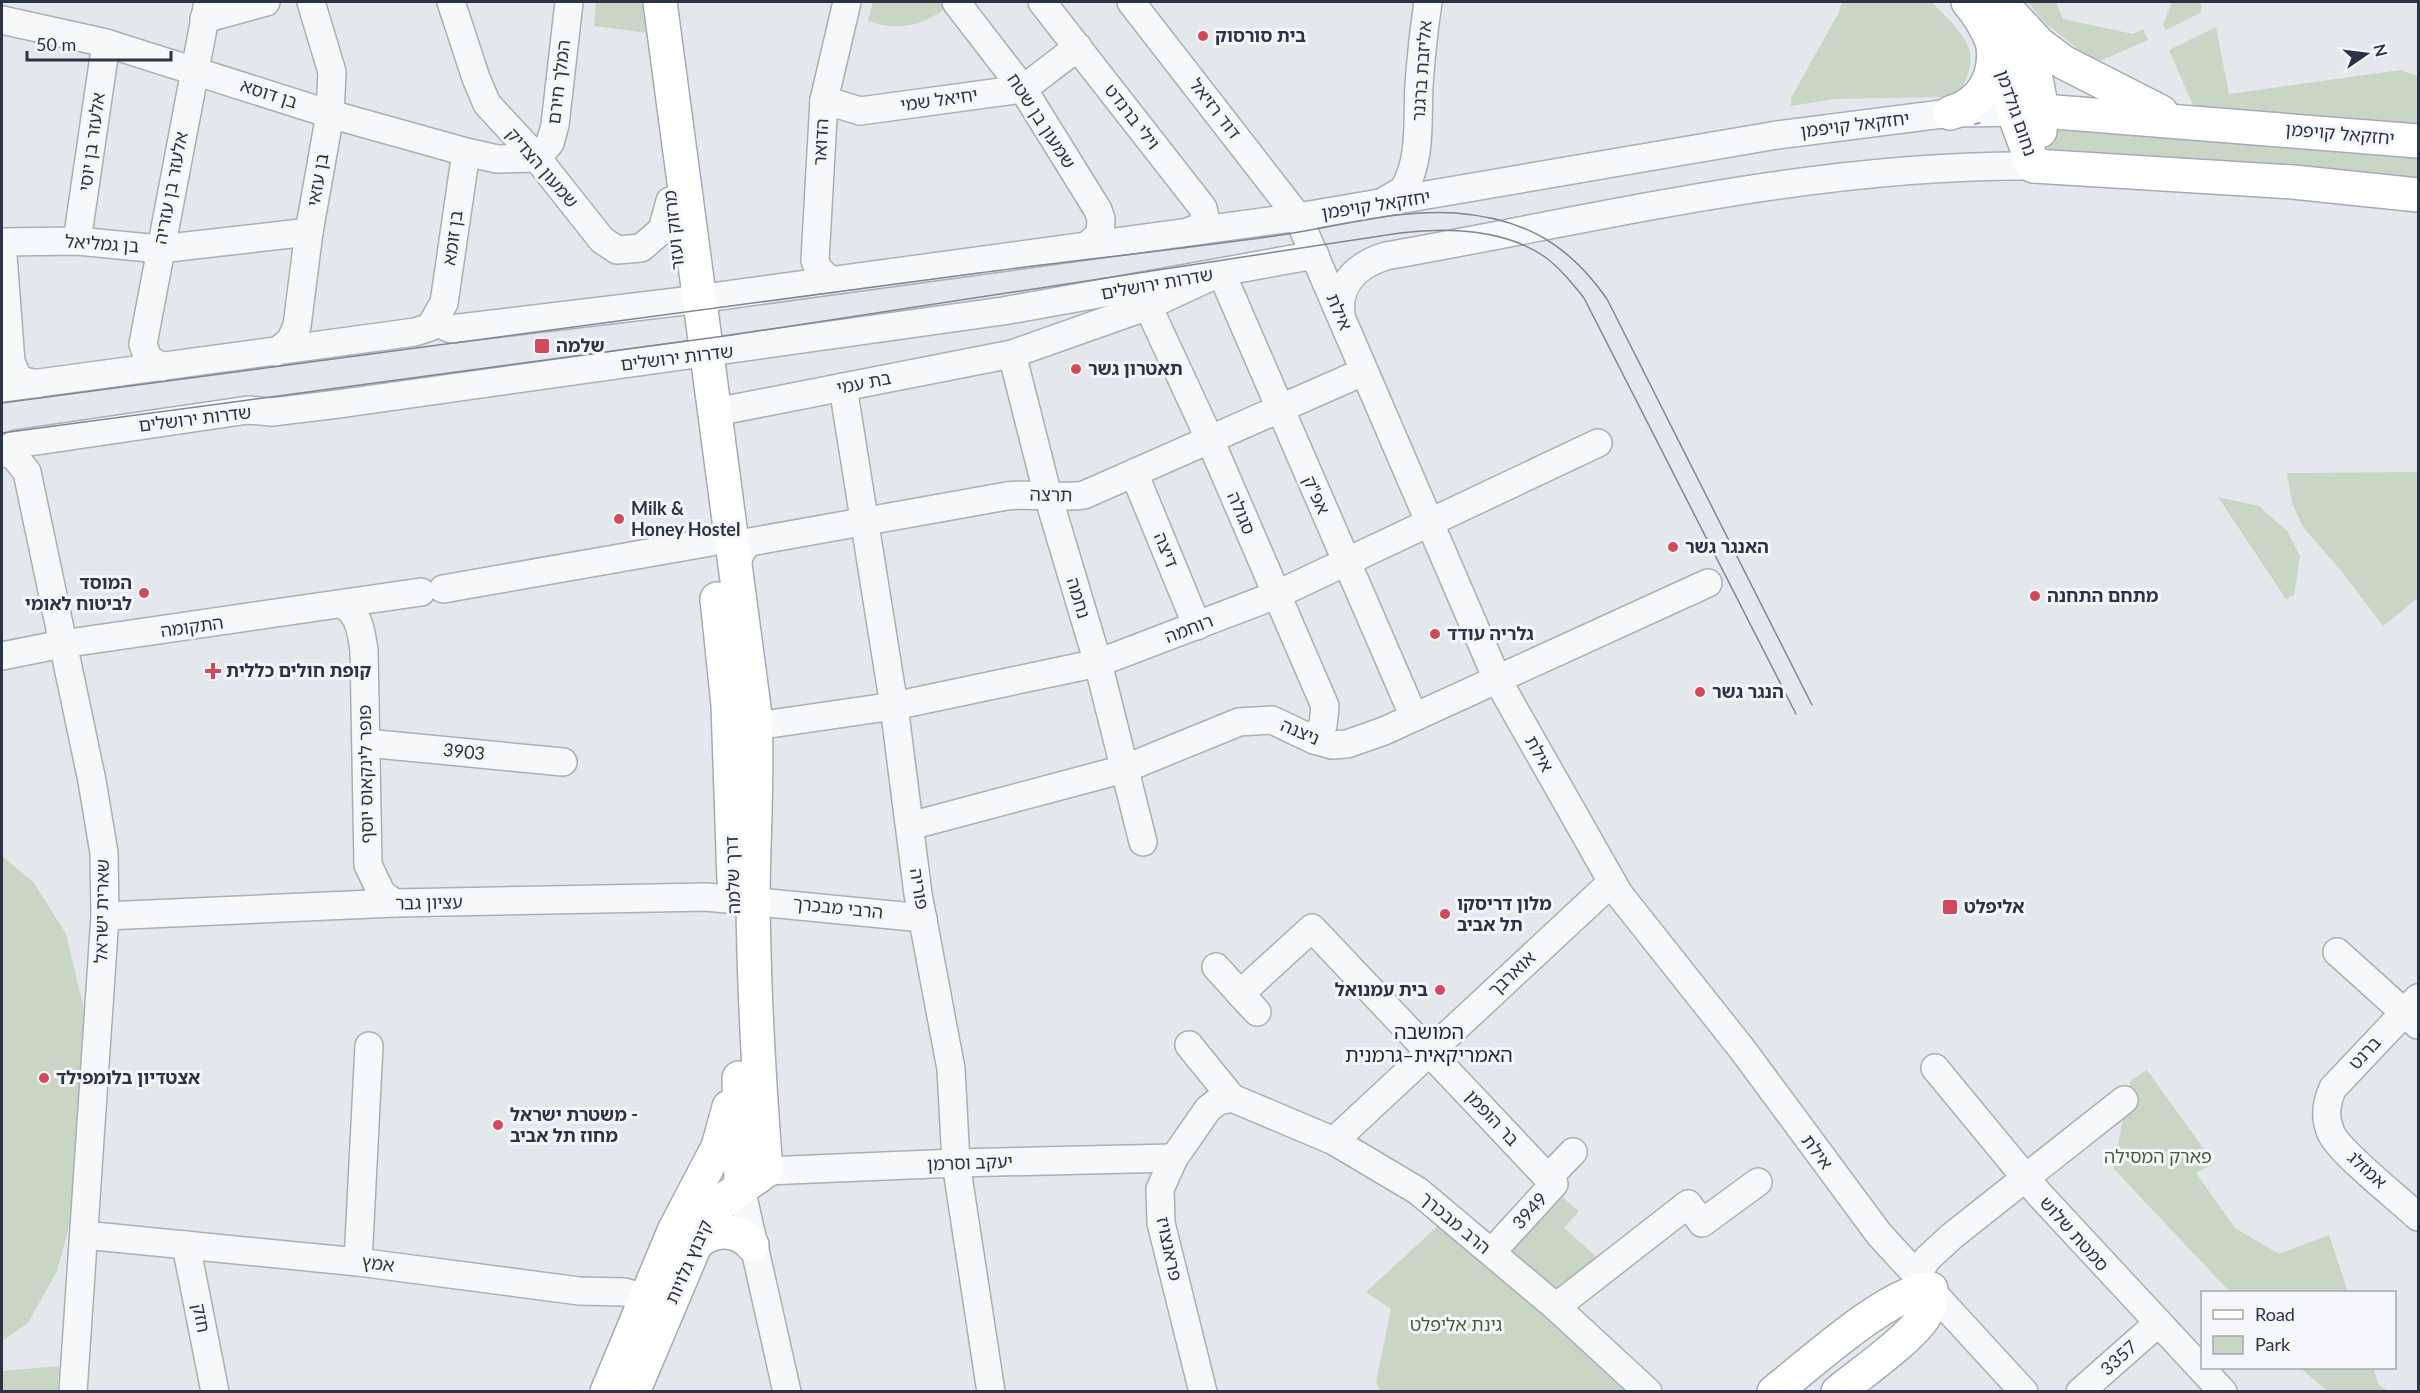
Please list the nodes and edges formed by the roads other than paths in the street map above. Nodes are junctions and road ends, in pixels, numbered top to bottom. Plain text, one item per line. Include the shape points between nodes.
1 (266, 2) edge
2 (310, 2) edge
3 (452, 2) edge
4 (569, 2) edge
5 (660, 2) edge
6 (847, 2) edge
7 (956, 2) edge
8 (1042, 2) edge
9 (1131, 2) edge
10 (1428, 2) edge
11 (1968, 2) edge
12 (2002, 4) edge
13 (206, 10) edge
14 (2, 20) edge
15 (106, 42) junction
16 (1992, 44) junction
17 (1078, 47) junction
18 (194, 69) junction
19 (1023, 89) junction
20 (824, 100) junction
21 (672, 103) junction
22 (2028, 112) junction
23 (1950, 113) junction
24 (330, 114) junction
25 (2179, 120) junction
26 (1417, 141) junction
27 (2418, 141) edge
28 (466, 152) junction
29 (537, 158) junction
30 (2034, 166) junction
31 (1472, 189) junction
32 (2418, 195) edge
33 (670, 201) junction
34 (1372, 206) junction
35 (1298, 217) junction
36 (1192, 230) junction
37 (309, 232) junction
38 (77, 241) junction
39 (2, 242) edge
40 (1088, 245) junction
41 (160, 249) junction
42 (1315, 255) junction
43 (1221, 272) junction
44 (829, 279) junction
45 (1144, 296) junction
46 (691, 299) junction
47 (1341, 316) junction
48 (435, 322) junction
49 (276, 352) junction
50 (1011, 354) junction
51 (698, 355) junction
52 (162, 367) junction
53 (1363, 372) junction
54 (37, 384) junction
55 (843, 387) junction
56 (2, 388) edge
57 (1279, 409) junction
58 (716, 412) junction
59 (1210, 440) junction
60 (1598, 443) dead end
61 (2, 451) edge
62 (1134, 473) junction
63 (1048, 496) junction
64 (865, 522) junction
65 (1430, 524) junction
66 (711, 542) junction
67 (1346, 563) junction
68 (735, 571) junction
69 (1708, 583) dead end
70 (443, 589) junction
71 (1276, 595) junction
72 (383, 599) junction
73 (344, 605) junction
74 (1197, 626) junction
75 (62, 644) junction
76 (2, 656) edge
77 (1098, 663) junction
78 (1497, 679) junction
79 (894, 706) junction
80 (755, 715) junction
81 (1414, 717) junction
82 (1314, 740) junction
83 (366, 743) junction
84 (563, 762) dead end
85 (1124, 769) junction
86 (910, 826) junction
87 (1143, 842) dead end
88 (1612, 882) junction
89 (744, 899) junction
90 (395, 903) junction
91 (105, 916) junction
92 (923, 918) junction
93 (2337, 952) dead end
94 (1216, 967) dead end
95 (2414, 1012) edge
96 (1188, 1045) dead end
97 (369, 1046) dead end
98 (738, 1046) junction
99 (1429, 1050) junction
100 (1935, 1068) dead end
101 (1232, 1098) junction
102 (2124, 1100) dead end
103 (2326, 1116) joint
104 (1334, 1141) junction
105 (1573, 1152) dead end
106 (1174, 1158) junction
107 (956, 1162) junction
108 (749, 1175) junction
109 (1548, 1178) junction
110 (2024, 1178) junction
111 (1758, 1182) dead end
112 (689, 1200) junction
113 (2418, 1217) edge
114 (84, 1235) junction
115 (1500, 1243) dead end
116 (186, 1245) junction
117 (752, 1245) junction
118 (694, 1246) junction
119 (358, 1262) junction
120 (1919, 1286) junction
121 (658, 1301) junction
122 (1556, 1307) junction
123 (2157, 1324) junction
124 (2220, 1391) edge
125 (73, 1392) edge
126 (215, 1392) edge
127 (607, 1392) edge
128 (633, 1392) edge
129 (787, 1392) edge
130 (991, 1392) edge
131 (1203, 1392) edge
132 (1648, 1392) edge
133 (1774, 1392) edge
134 (1838, 1392) edge
135 (2024, 1392) edge
136 (2080, 1392) edge

1 - 13 street
2 - 24 street, בן עזאי via 332,72
3 - 29 street, שמעון הצדיק via 487,104
4 - 29 street, המלך חירם via 555,125 549,143
5 - 21 main road, מרזוק ועזר
6 - 20 street, הדואר
7 - 19 street, שמעון בן שטח
8 - 17 street, וילי ברנדט
9 - 35 street, דוד רזיאל
10 - 26 street, אליזבת ברגנר
11 - 16 main road, נחום גולדמן via 1977,11
12 - 22 main road, נחום גולדמן via 2029,56
12 - 25 main road via 2039,44 2063,62
13 - 18 street, אלעזר בן עזריה
14 - 15 street, בן דוסא
15 - 18 street, בן דוסא
15 - 38 street, אלעזר בן יוסי
16 - 22 main road, נחום גולדמן via 2007,83
16 - 23 main road via 1993,72 1984,90 1970,105
17 - 19 street, יחיאל שמי
17 - 36 street, וילי ברנדט via 1203,208 1206,222
18 - 24 street, בן דוסא
18 - 41 street, אלעזר בן עזריה
19 - 20 street, יחיאל שמי via 860,111
19 - 40 street, שמעון בן שטח via 1098,210 1100,234
20 - 44 street, הדואר via 815,260
21 - 33 main road, מרזוק ועזר via 667,131
21 - 46 main road, מרזוק ועזר
22 - 23 street, יחזקאל קויפמן
22 - 25 main road, יחזקאל קויפמן
22 - 30 main road, נחום גולדמן
23 - 31 street, יחזקאל קויפמן via 1777,135
24 - 28 street, בן דוסא
24 - 37 street, בן עזאי
25 - 27 main road, יחזקאל קויפמן
26 - 31 street, אליזבת ברגנר via 1424,164 1436,178
26 - 34 street, אליזבת ברגנר via 1411,173 1403,190
28 - 29 street, בן דוסא via 497,159
28 - 48 street, בן זומא via 444,303
29 - 33 street, שמעון הצדיק via 602,240 617,250 641,248 656,238
30 - 32 main road via 2293,182
30 - 47 street via 1944,168 1731,192 1386,256 1364,264 1349,277 1341,294
31 - 34 street, יחזקאל קויפמן
33 - 46 main road, מרזוק ועזר
34 - 35 street, יחזקאל קויפמן
35 - 36 street
35 - 42 street, אילת
36 - 40 street
37 - 41 street, בן גמליאל
37 - 49 street, בן עזאי via 297,326 290,341
38 - 39 street, בן גמליאל
38 - 41 street, בן גמליאל
39 - 54 street via 11,362 19,380
40 - 44 street
41 - 52 street, אלעזר בן עזריה via 143,344 148,358
42 - 43 street, שדרות ירושלים
42 - 47 street, אילת
43 - 45 street, שדרות ירושלים
43 - 57 street, אפ"ק
44 - 46 street
45 - 50 street, בת עמי
45 - 51 street, שדרות ירושלים via 1003,311
45 - 59 street, סגולה
46 - 48 street via 452,329
46 - 51 main road, מרזוק ועזר
47 - 53 street, אילת
48 - 49 street via 415,332
49 - 52 street
50 - 55 street, בת עמי
50 - 63 street, נחמה
51 - 58 main road, דרך שלמה
51 - 61 street, שדרות ירושלים via 272,412 248,410 16,444
51 - 66 main road, דרך שלמה
52 - 54 street
53 - 57 street, תרצה
53 - 65 street, אילת
54 - 56 street
55 - 58 street, בת עמי
55 - 64 street, פוריה
57 - 59 street, תרצה
57 - 67 street, אפ"ק
58 - 68 main road, דרך שלמה
59 - 62 street, תרצה
59 - 71 street, סגולה
60 - 65 street, רוחמה
61 - 75 street, שארית ישראל via 15,456 27,472
62 - 63 street, תרצה via 1084,495
62 - 74 street, דיצה
63 - 64 street, תרצה via 1007,496
63 - 77 street, נחמה
64 - 68 street, תרצה via 750,542 741,551
64 - 79 street, פוריה
65 - 67 street, רוחמה
65 - 78 street, אילת
66 - 70 street, התקומה
66 - 89 main road, דרך שלמה
67 - 71 street, רוחמה
67 - 81 street, אפ"ק
68 - 80 main road, דרך שלמה
69 - 78 street, ניצנה
70 - 72 street, התקומה
70 - 72 street via 466,598 385,612
71 - 74 street, רוחמה
71 - 82 street, סגולה via 1325,706 1323,725
72 - 73 street, התקומה
73 - 75 street, התקומה
73 - 83 street, פופר לינקאוס יוסף via 354,612 361,627
74 - 77 street, רוחמה
75 - 76 street, התקומה
75 - 91 street, שארית ישראל via 104,853
77 - 79 street, רוחמה
77 - 85 street, נחמה
78 - 81 street, ניצנה
78 - 88 street, אילת
79 - 80 street, רוחמה via 770,724 761,723
79 - 86 street, פוריה
80 - 89 main road, דרך שלמה via 757,771
81 - 82 street, ניצנה via 1347,744
82 - 85 street, ניצנה via 1272,720 1239,722
83 - 84 street, 3903
83 - 90 street, פופר לינקאוס יוסף via 368,865 382,894
85 - 86 street, ניצנה
85 - 87 street, נחמה
86 - 92 street, פוריה
88 - 99 street, אוארבך
88 - 120 street, אילת
89 - 90 street, עציון גבר
89 - 92 street, הרבי מבכרך
89 - 98 main road, דרך שלמה
89 - 108 main road, דרך שלמה via 757,1043
90 - 91 street, עציון גבר
91 - 114 street, שארית ישראל
92 - 107 street, פוריה via 951,1069
93 - 95 street
94 - 99 street, בר הופמן via 1249,1003 1312,928
95 - 103 street, ברנט via 2333,1088
96 - 101 street
97 - 119 street
98 - 108 main road, דרך שלמה
98 - 112 main road, קיבוץ גלויות via 727,1121 718,1147
99 - 104 street, אוארבך
99 - 109 street, בר הופמן
100 - 110 street, סמטת שלוש
101 - 104 street, הרב מבכרך
101 - 106 street, פראנצויז via 1218,1101 1208,1109
102 - 110 street
103 - 113 street, אמזלג via 2338,1144
104 - 122 street, הרב מבכרך via 1418,1191
105 - 109 street, 3949
106 - 107 street, יעקב וסרמן
106 - 131 street, פראנצויז via 1160,1189 1161,1223
107 - 108 street, יעקב וסרמן
107 - 130 street, פוריה
108 - 112 main road, קיבוץ גלויות via 717,1176
108 - 117 street, דרך שלמה
108 - 118 main road, קיבוץ גלויות via 707,1217
109 - 115 street, 3949 via 1554,1184
110 - 120 street via 1927,1259
110 - 123 street, סמטת שלוש
111 - 122 street via 1702,1223 1688,1204
112 - 121 main road, קיבוץ גלויות
114 - 116 street, אמץ
114 - 125 street, שארית ישראל
116 - 119 street, אמץ
116 - 126 street, חזק
117 - 118 main road via 736,1234 715,1232
117 - 129 street, דרך שלמה
118 - 121 main road, קיבוץ גלויות
119 - 121 street, אמץ via 579,1291 625,1292
120 - 133 main road via 1884,1307
120 - 134 main road via 1930,1305 1926,1315
120 - 135 street, אילת
121 - 127 main road, קיבוץ גלויות
121 - 128 main road, קיבוץ גלויות
122 - 132 street, הרב מבכרך
123 - 124 street, סמטת שלוש
123 - 136 street, 3357

